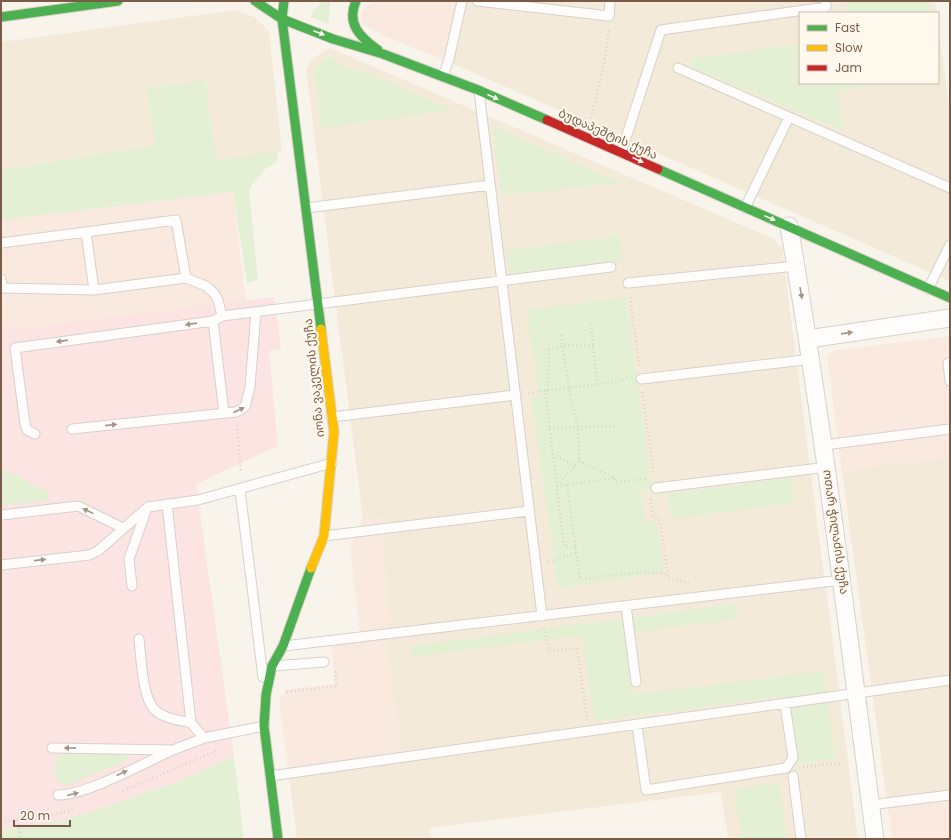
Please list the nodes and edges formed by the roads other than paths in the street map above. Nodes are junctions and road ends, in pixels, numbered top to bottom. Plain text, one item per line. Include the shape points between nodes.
1 (118, 1) edge
2 (255, 1) edge
3 (284, 1) edge
4 (356, 1) edge
5 (462, 1) edge
6 (477, 1) edge
7 (610, 1) edge
8 (825, 1) edge
9 (1, 17) edge
10 (282, 19) junction
11 (383, 54) junction
12 (678, 68) dead end
13 (442, 76) junction
14 (478, 90) junction
15 (789, 117) junction
16 (621, 153) junction
17 (490, 185) junction
18 (950, 188) edge
19 (306, 208) junction
20 (745, 208) junction
21 (789, 226) junction
22 (86, 232) junction
23 (1, 243) edge
24 (950, 246) edge
25 (796, 266) junction
26 (611, 267) dead end
27 (186, 278) junction
28 (1, 279) edge
29 (501, 281) junction
30 (628, 283) road end
31 (928, 289) junction
32 (94, 290) junction
33 (950, 298) edge
34 (318, 303) junction
35 (256, 312) junction
36 (222, 316) junction
37 (950, 318) edge
38 (213, 321) junction
39 (808, 338) junction
40 (812, 359) junction
41 (948, 363) dead end
42 (641, 379) road end
43 (950, 380) edge
44 (515, 394) junction
45 (224, 413) junction
46 (332, 416) junction
47 (72, 429) dead end
48 (950, 429) edge
49 (35, 434) dead end
50 (824, 445) junction
51 (332, 463) junction
52 (827, 467) junction
53 (656, 488) road end
54 (241, 489) junction
55 (167, 504) junction
56 (148, 507) junction
57 (529, 511) junction
58 (1, 515) edge
59 (123, 528) junction
60 (324, 536) junction
61 (1, 565) edge
62 (842, 580) junction
63 (132, 586) dead end
64 (626, 606) junction
65 (542, 616) junction
66 (139, 639) dead end
67 (284, 646) junction
68 (324, 662) dead end
69 (272, 666) junction
70 (950, 680) edge
71 (636, 682) dead end
72 (856, 694) junction
73 (266, 695) junction
74 (785, 704) junction
75 (191, 723) junction
76 (637, 725) junction
77 (264, 726) junction
78 (204, 738) junction
79 (52, 748) dead end
80 (173, 750) junction
81 (270, 776) junction
82 (793, 776) road end
83 (58, 795) dead end
84 (950, 795) edge
85 (870, 805) junction
86 (278, 839) edge
87 (801, 839) edge
88 (875, 839) edge

1 - 9 main road via 18,10
2 - 10 main road, ბუდაპეშტის ქუჩა
3 - 10 main road, იონა ვაკელის ქუჩა
4 - 11 main road via 352,11 353,24 357,32
5 - 13 lane via 449,59
6 - 7 lane via 610,16
8 - 16 lane via 826,7 661,30
10 -> 11 main road, ბუდაპეშტის ქუჩა via 333,39
10 - 19 main road, იონა ვაკელის ქუჩა
11 - 13 main road, ბუდაპეშტის ქუჩა
12 - 15 lane
13 - 14 main road, ბუდაპეშტის ქუჩა
14 -> 16 main road, ბუდაპეშტის ქუჩა
14 - 17 lane
15 - 18 lane
15 - 20 lane
16 -> 20 main road, ბუდაპეშტის ქუჩა
17 - 19 lane
17 - 29 lane
19 - 34 main road, იონა ვაკელის ქუჩა
20 -> 21 main road, ბუდაპეშტის ქუჩა
21 - 25 street, ოთარ ჭილაძის ქუჩა
21 - 31 main road, ბუდაპეშტის ქუჩა
22 - 23 lane
22 - 27 lane via 176,220
22 - 32 lane
24 - 31 lane
25 - 30 lane
25 -> 39 street, ოთარ ჭილაძის ქუჩა
26 - 29 lane
27 - 32 lane
27 - 36 lane via 206,286 212,292 218,300
28 - 32 lane via 2,288
29 - 34 lane
29 - 44 lane
31 - 33 main road, ბუდაპეშტის ქუჩა
34 - 35 lane
34 - 46 main road, იონა ვაკელის ქუჩა
35 - 36 lane
45 -> 35 lane via 236,412 246,407
36 - 38 lane
39 -> 37 street
38 - 45 lane
38 -> 49 lane via 14,348 25,424 27,430
39 - 40 street, ოთარ ჭილაძის ქუჩა
40 - 42 lane
40 - 50 street, ოთარ ჭილაძის ქუჩა
41 - 43 lane
44 - 46 lane
44 - 57 lane
47 -> 45 lane
46 - 51 main road, იონა ვაკელის ქუჩა
48 - 50 lane
50 - 52 street, ოთარ ჭილაძის ქუჩა
51 - 54 lane
51 - 60 main road, იონა ვაკელის ქუჩა
52 - 53 lane
52 - 62 street, ოთარ ჭილაძის ქუჩა
54 - 55 lane via 198,500
54 - 73 lane
55 - 56 lane
55 - 75 lane
56 - 59 lane
56 - 63 lane via 129,559
57 - 60 lane
57 - 65 lane
59 -> 58 lane via 78,506
61 -> 59 lane via 89,555 98,551
60 - 67 main road, იონა ვაკელის ქუჩა via 302,589
62 - 64 lane
62 - 72 street, ოთარ ჭილაძის ქუჩა
64 - 65 lane
64 - 71 lane
65 - 67 lane
66 - 75 lane via 143,680 155,711
67 - 69 main road, იონა ვაკელის ქუჩა
68 - 69 lane
69 - 73 main road, იონა ვაკელის ქუჩა
70 - 72 lane
72 - 74 lane
72 - 85 street, ოთარ ჭილაძის ქუჩა
73 - 77 main road, იონა ვაკელის ქუჩა
74 - 76 lane
74 - 76 lane via 793,758 786,768 646,790
75 - 78 lane
76 - 81 lane
77 - 78 lane
77 - 81 main road, იონა ვაკელის ქუჩა
78 - 80 lane
80 -> 79 lane
83 -> 80 lane via 70,795 87,790
81 - 86 main road, იონა ვაკელის ქუჩა
82 - 87 lane
84 - 85 lane
85 - 88 street, ოთარ ჭილაძის ქუჩა

